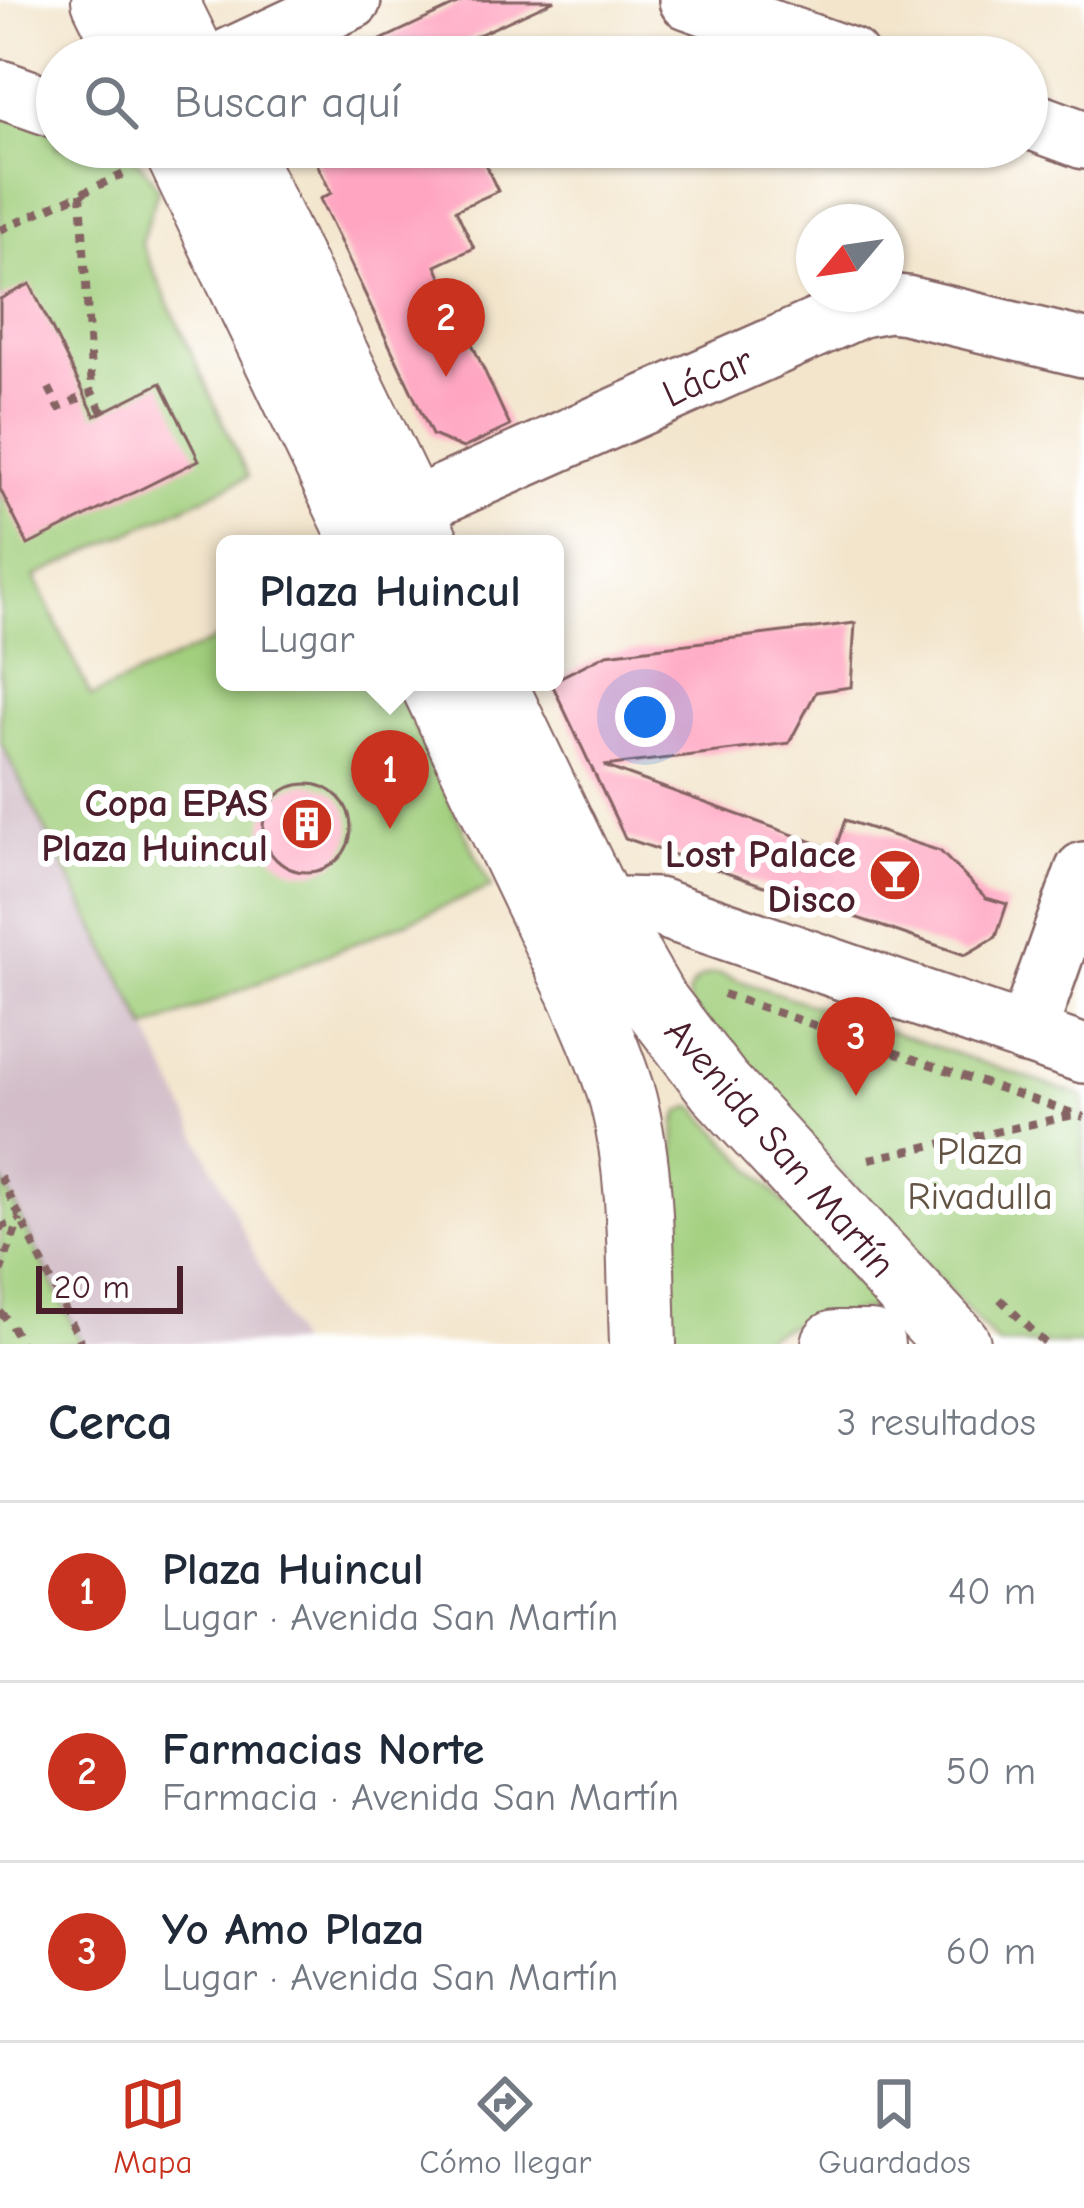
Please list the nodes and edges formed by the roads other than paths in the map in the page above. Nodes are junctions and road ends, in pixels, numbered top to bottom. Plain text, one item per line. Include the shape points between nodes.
1 (105, 0) edge
2 (164, 0) edge
3 (352, 0) edge
4 (688, 0) edge
5 (123, 36) edge
6 (181, 36) edge
7 (275, 36) edge
8 (790, 36) edge
9 (0, 89) edge
10 (36, 102) edge
11 (1048, 127) edge
12 (1084, 140) edge
13 (188, 168) edge
14 (244, 168) edge
15 (1084, 348) edge
16 (400, 532) edge
17 (438, 691) edge
18 (495, 691) edge
19 (1084, 871) edge
20 (578, 922) junction
21 (1026, 1035) junction
22 (1084, 1054) edge
23 (644, 1344) edge
24 (835, 1344) edge
25 (872, 1344) edge
26 (957, 1344) edge

1 - 5 highway
2 - 6 highway
3 - 7 street
4 - 8 street
9 - 10 street
11 - 12 street
13 - 16 highway
14 - 16 highway
15 - 16 street, Lácar via 875,304
17 - 20 highway, Avenida San Martín
18 - 20 highway, Avenida San Martín
19 - 21 street
20 - 21 street via 620,906 657,907
20 - 23 highway, Avenida San Martín via 634,1152
20 - 26 highway, Avenida San Martín via 634,970 682,1042
21 - 22 street
24 - 25 highway

